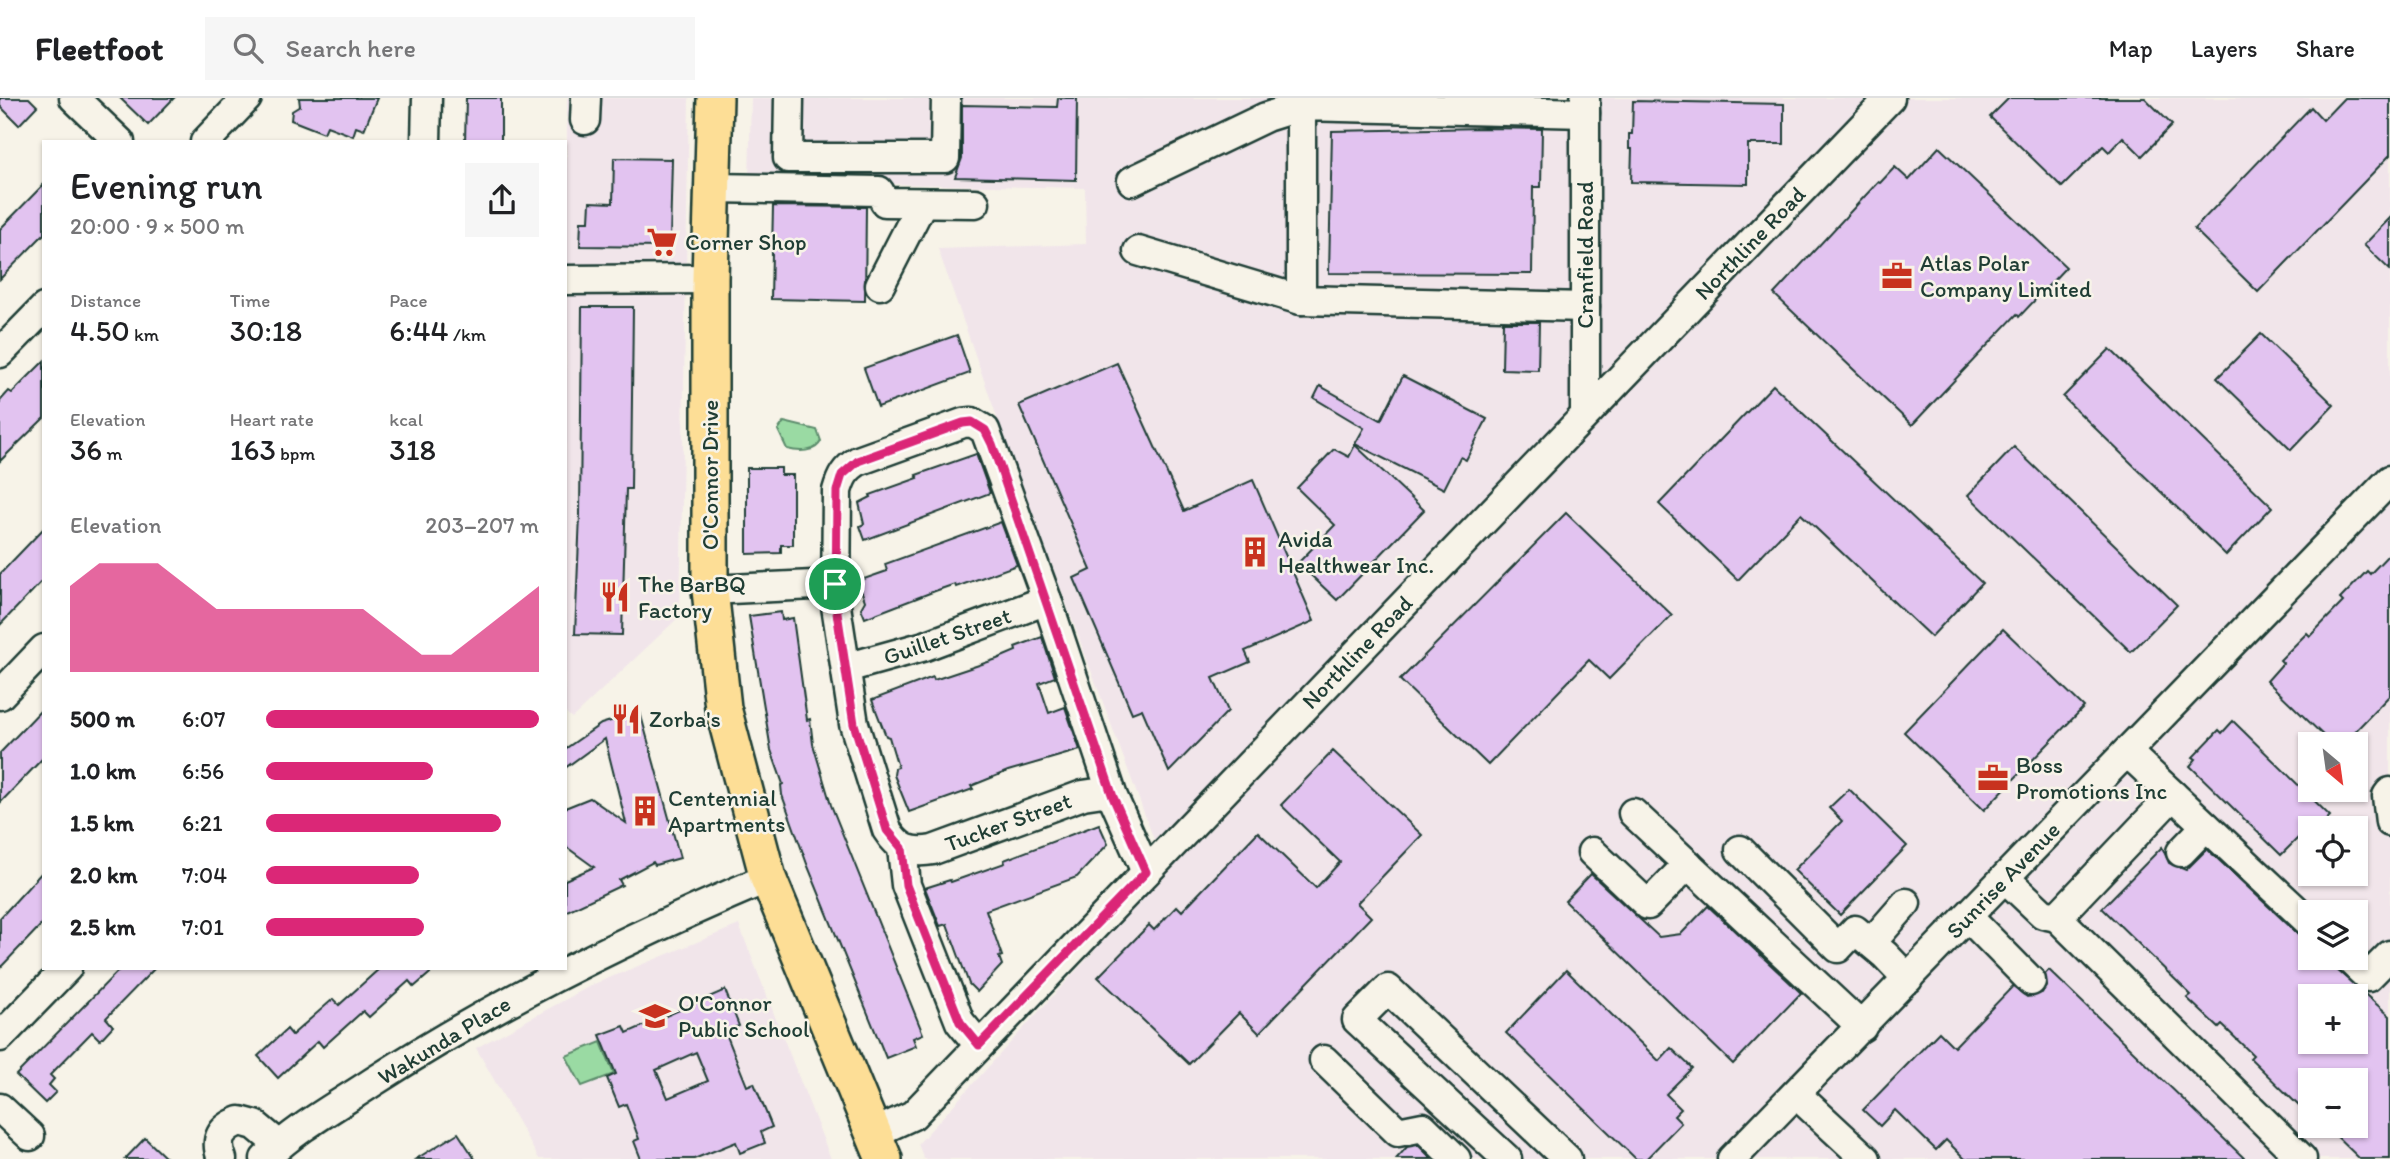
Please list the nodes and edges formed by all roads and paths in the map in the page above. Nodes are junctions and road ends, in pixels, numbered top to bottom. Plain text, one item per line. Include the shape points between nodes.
1 (74, 98) edge
2 (247, 98) edge
3 (427, 98) edge
4 (715, 98) edge
5 (789, 98) edge
6 (946, 98) edge
7 (1890, 98) edge
8 (1301, 106) junction
9 (1585, 106) edge
10 (118, 140) edge
11 (207, 140) edge
12 (426, 140) edge
13 (1132, 181) dead end
14 (712, 188) junction
15 (922, 202) junction
16 (975, 203) dead end
17 (1138, 251) dead end
18 (710, 279) junction
19 (567, 280) edge
20 (880, 285) dead end
21 (1301, 300) junction
22 (1585, 307) junction
23 (42, 310) edge
24 (0, 353) edge
25 (1585, 413) junction
26 (2390, 480) edge
27 (835, 584) junction
28 (710, 590) junction
29 (1047, 600) junction
30 (42, 651) edge
31 (846, 668) junction
32 (0, 695) edge
33 (2127, 752) junction
34 (2390, 792) edge
35 (2173, 795) junction
36 (1113, 797) junction
37 (1633, 813) dead end
38 (2390, 822) edge
39 (2206, 826) junction
40 (902, 848) junction
41 (1740, 850) dead end
42 (1592, 852) dead end
43 (2181, 852) dead end
44 (1688, 864) junction
45 (1146, 872) junction
46 (768, 878) junction
47 (2005, 878) junction
48 (1906, 903) dead end
49 (2298, 912) edge
50 (1968, 917) junction
51 (2057, 917) junction
52 (1871, 943) junction
53 (2390, 955) edge
54 (65, 970) edge
55 (2361, 970) edge
56 (1908, 979) junction
57 (2031, 981) dead end
58 (1862, 1027) junction
59 (0, 1037) edge
60 (979, 1045) junction
61 (1324, 1060) dead end
62 (1796, 1094) junction
63 (0, 1108) edge
64 (30, 1136) dead end
65 (879, 1146) edge
66 (272, 1152) edge
67 (222, 1159) edge
68 (1456, 1159) edge
69 (1507, 1159) edge
70 (1567, 1159) edge
71 (1732, 1159) edge
72 (1866, 1159) edge
73 (2302, 1159) edge

1 - 10 street
2 - 11 street
3 - 12 street
4 - 14 main road, O'Connor Drive
5 - 6 street via 788,158 945,158
7 - 25 street, Northline Road
8 - 9 street
8 - 13 street via 1266,117
8 - 21 street
9 - 22 street, Cranfield Road
14 - 15 street via 879,191 885,202
14 - 18 main road, O'Connor Drive
15 - 16 street
15 - 20 street
17 - 21 street
18 - 19 street
18 - 28 main road, O'Connor Drive
21 - 22 street
22 - 25 street, Cranfield Road
23 - 24 street
25 - 45 street, Northline Road
26 - 33 street, Sunrise Avenue
27 - 28 street
27 - 29 street via 837,491 848,467 963,423 985,430 992,444
27 - 31 street
28 - 46 main road, O'Connor Drive via 723,708
29 - 31 street, Guillet Street via 925,646
29 - 36 street
30 - 32 street
31 - 40 street via 864,760 887,830
33 - 35 street
33 - 47 street, Sunrise Avenue
34 - 38 street
35 - 39 street
35 - 51 street
36 - 40 street, Tucker Street via 1103,792 1083,794 933,850
36 - 45 street
37 - 44 street
39 - 43 street
39 - 49 street
40 - 60 street via 906,885 960,1022
41 - 52 street via 1838,948 1856,930
42 - 44 street via 1648,905
44 - 58 street
45 - 60 street, Northline Road
46 - 65 main road, O'Connor Drive
46 - 66 street, Wakunda Place via 625,941 523,993 431,1044
47 - 50 street, Sunrise Avenue
47 - 51 street via 2043,914
48 - 52 street
50 - 56 street, Sunrise Avenue
50 - 57 street
51 - 73 street
52 - 56 street
53 - 55 street via 2368,976
54 - 59 street
56 - 58 street, Sunrise Avenue
58 - 62 street, Sunrise Avenue
60 - 65 street, Northline Road
61 - 68 street via 1398,1132 1423,1127
62 - 71 street, Sunrise Avenue
62 - 72 street
63 - 64 street
66 - 67 street, Wakunda Place via 255,1125 240,1121 219,1136
69 - 70 street via 1357,1020 1388,989

